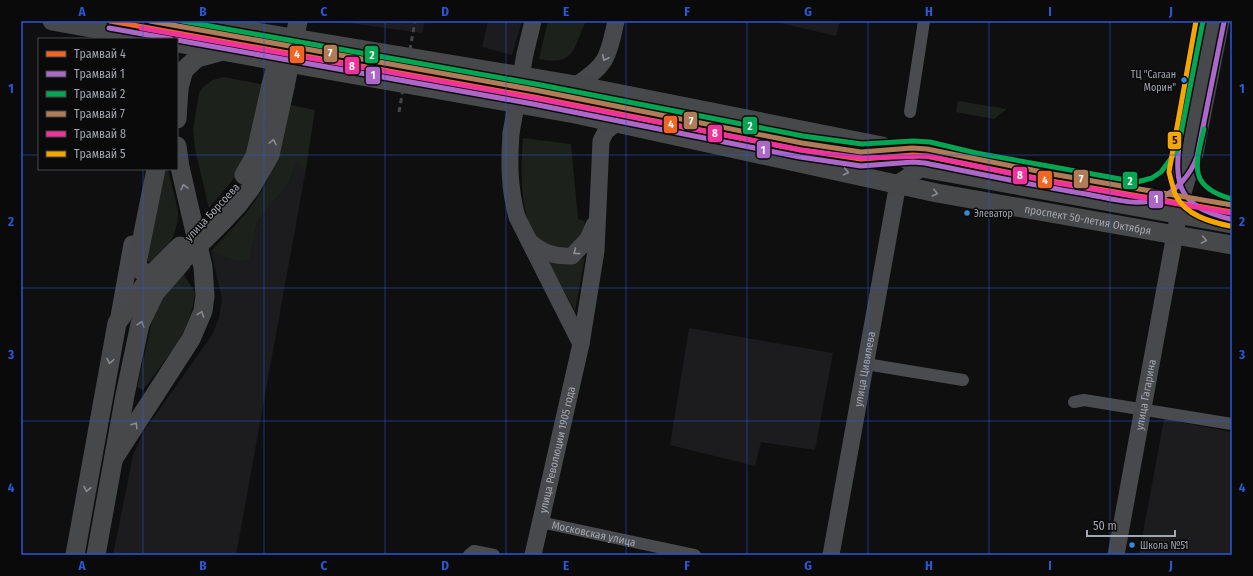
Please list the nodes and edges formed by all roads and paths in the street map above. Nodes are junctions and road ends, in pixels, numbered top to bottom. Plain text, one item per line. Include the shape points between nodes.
1 (52, 21) edge
2 (196, 21) edge
3 (286, 21) edge
4 (298, 21) edge
5 (533, 21) edge
6 (616, 21) edge
7 (924, 21) edge
8 (1205, 21) edge
9 (1221, 21) edge
10 (225, 24) edge
11 (146, 38) edge
12 (178, 43) edge
13 (221, 51) junction
14 (576, 85) junction
15 (278, 86) junction
16 (178, 92) edge
17 (910, 112) dead end
18 (575, 114) junction
19 (616, 123) junction
20 (601, 141) junction
21 (178, 153) edge
22 (922, 168) junction
23 (147, 170) edge
24 (156, 170) edge
25 (898, 183) junction
26 (1182, 196) junction
27 (1179, 214) junction
28 (596, 220) junction
29 (1232, 224) edge
30 (1176, 235) junction
31 (527, 239) junction
32 (1232, 245) edge
33 (184, 251) junction
34 (153, 273) junction
35 (117, 323) junction
36 (581, 344) junction
37 (866, 364) junction
38 (963, 380) dead end
39 (1074, 402) dead end
40 (1144, 409) junction
41 (1232, 424) edge
42 (114, 458) junction
43 (540, 522) junction
44 (75, 555) edge
45 (96, 555) edge
46 (469, 555) edge
47 (494, 555) edge
48 (533, 555) edge
49 (695, 555) edge
50 (831, 555) edge
51 (1116, 555) edge

1 - 11 main road
2 - 10 main road
3 - 15 main road, bridge
4 - 15 main road, bridge
5 - 31 main road, улица Революции 1905 года, bridge via 511,133 509,170 511,196
6 -> 14 main road via 606,60 592,75
7 - 17 street
8 - 26 main road via 1181,140
9 - 26 main road via 1195,153
10 - 14 main road
12 - 13 main road, проспект 50-летия Октября
13 - 16 main road via 197,58 184,70
13 - 18 main road, проспект 50-летия Октября
14 - 22 main road, проспект 50-летия Октября via 882,146
15 - 33 main road, bridge via 270,155 238,205 218,217
18 - 19 main road, проспект 50-летия Октября
18 - 20 main road via 591,125
19 - 20 main road via 606,131
19 -> 25 main road, проспект 50-летия Октября
20 - 28 main road, улица Революции 1905 года
42 -> 21 main road via 191,339 203,311 203,267
22 - 25 main road
22 - 27 main road, проспект 50-летия Октября
23 - 35 main road, улица Борсоева
24 - 34 main road via 137,263 141,272
25 -> 30 main road, проспект 50-летия Октября via 936,193
25 - 37 main road, улица Цивилева
26 - 27 main road, улица Гагарина
27 - 29 main road, проспект 50-летия Октября
27 - 30 main road, улица Гагарина
28 -> 31 main road, улица Революции 1905 года via 588,240 572,256 548,254
28 - 36 main road, улица Революции 1905 года via 596,251
30 -> 32 main road, проспект 50-летия Октября
30 - 40 main road, улица Гагарина
31 - 36 main road, улица Революции 1905 года
33 - 34 main road, улица Борсоева
42 -> 33 main road, улица Борсоева via 125,395 144,314
34 - 35 main road, улица Борсоева
35 -> 44 main road, улица Борсоева
36 - 43 main road, улица Революции 1905 года
37 - 38 street
37 - 50 main road, улица Цивилева
39 - 40 street via 1084,400
40 - 41 street
40 - 51 main road, улица Гагарина
42 - 45 main road, улица Борсоева
43 - 48 main road, улица Революции 1905 года
43 - 49 street, Московская улица
46 - 47 street via 474,551

